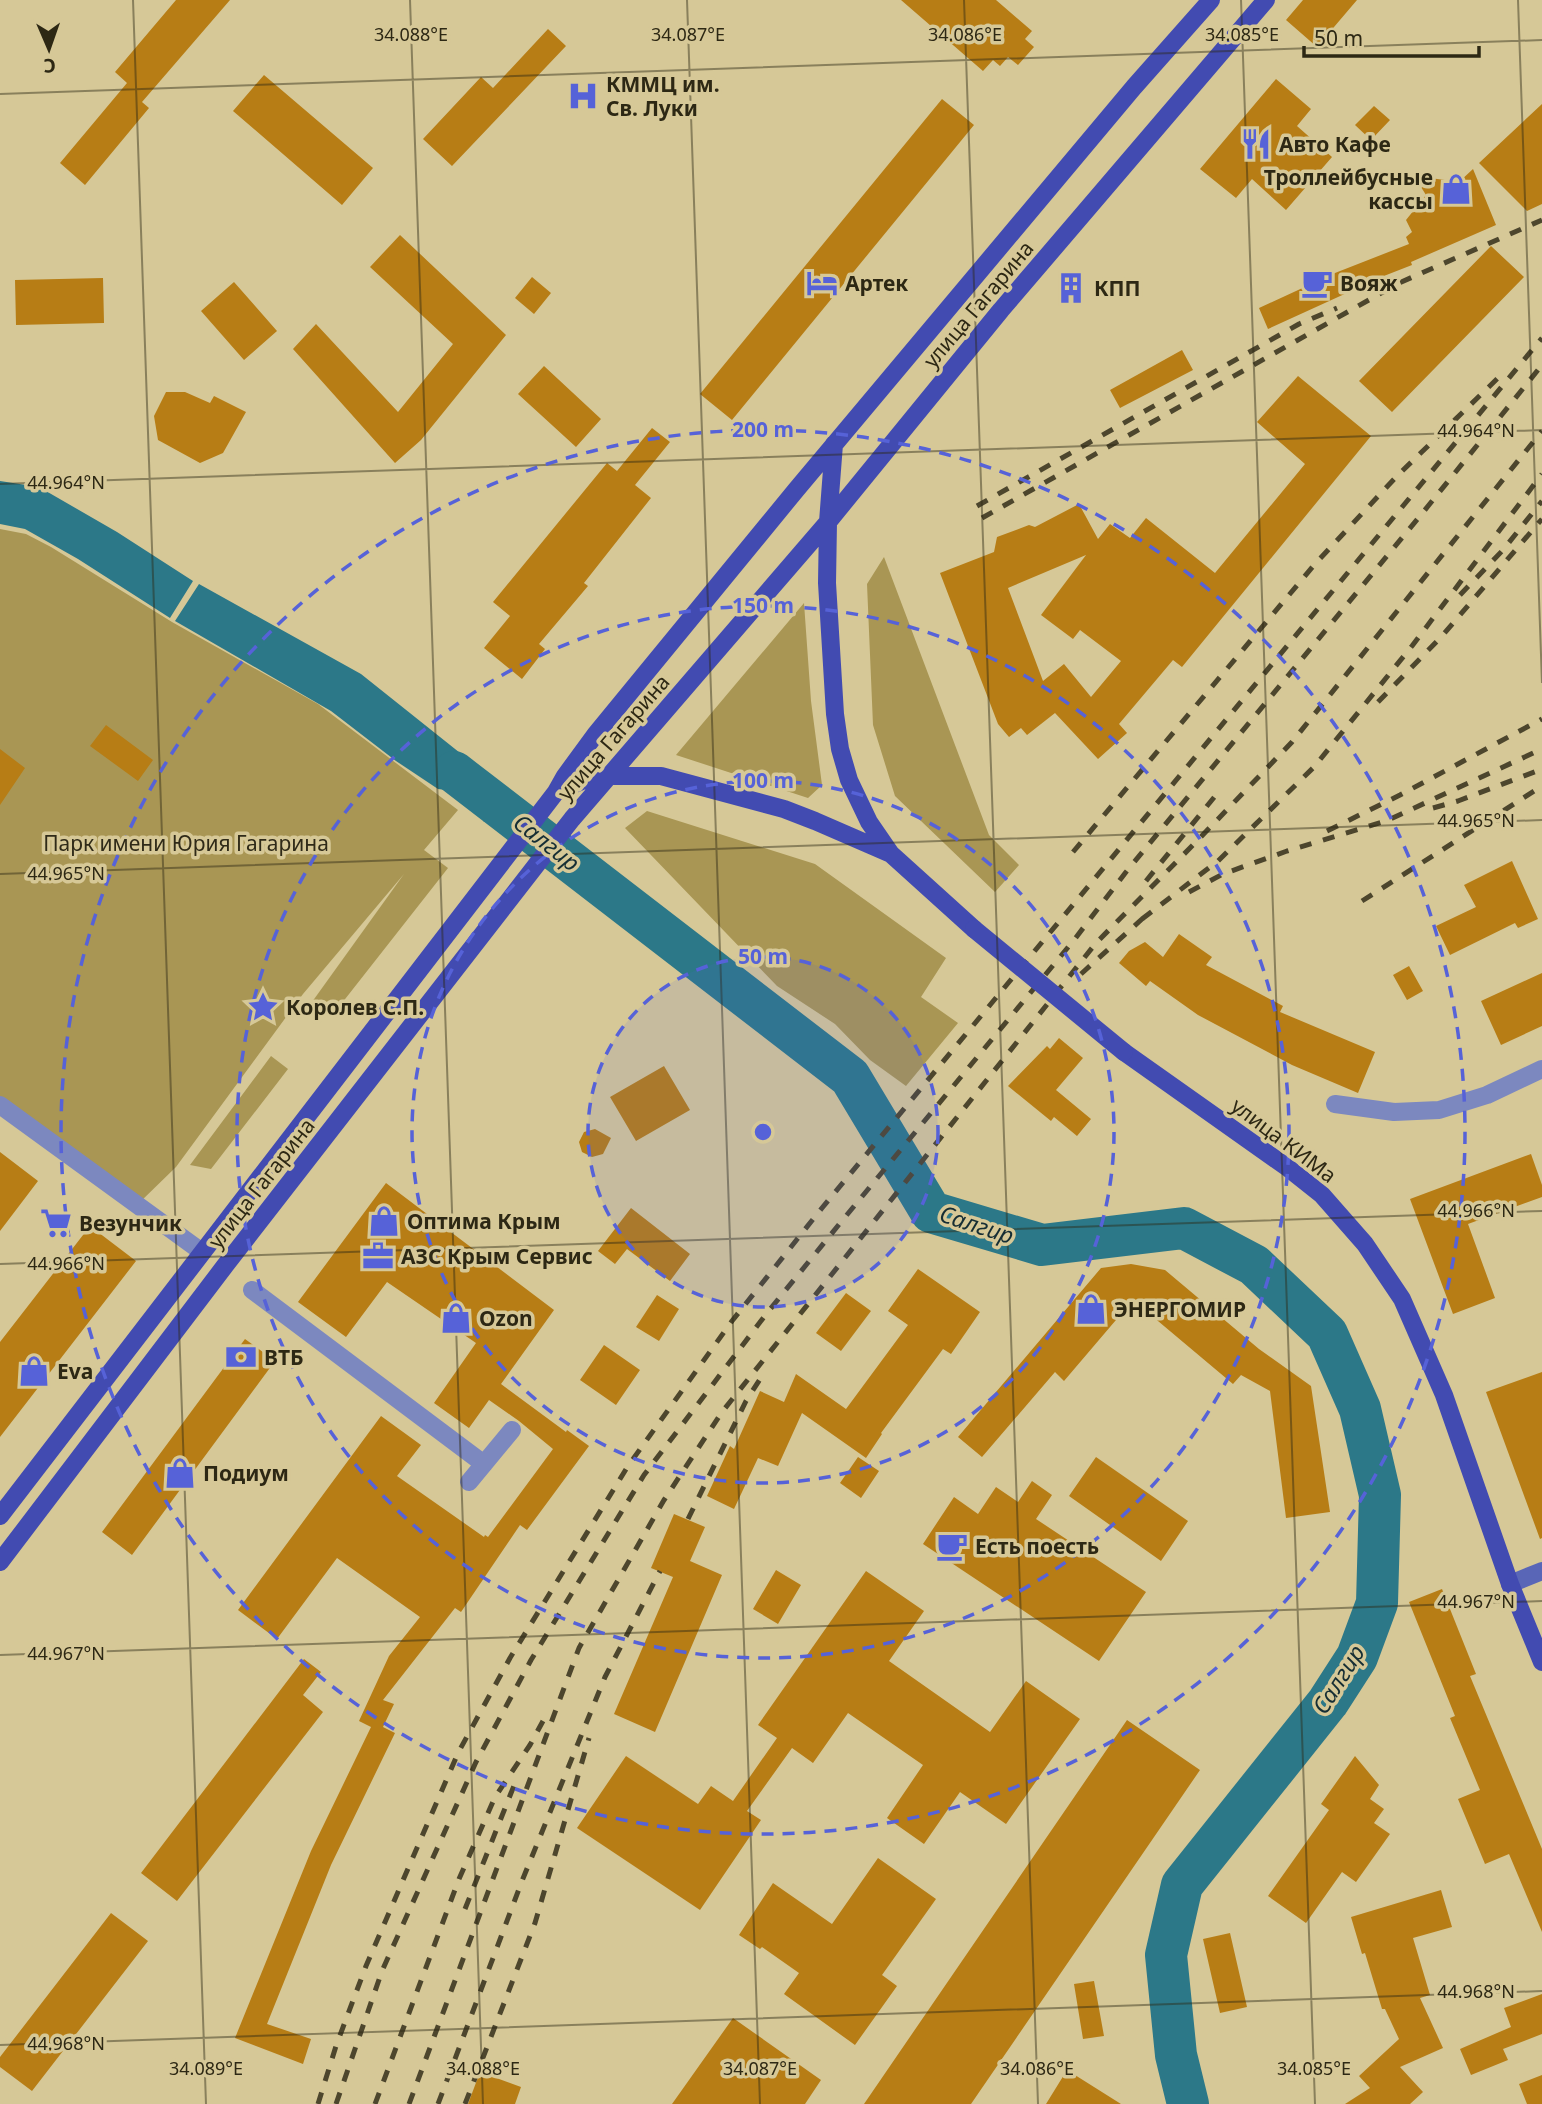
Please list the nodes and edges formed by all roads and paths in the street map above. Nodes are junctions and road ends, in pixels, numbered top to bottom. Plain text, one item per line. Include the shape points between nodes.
1 (1212, 0) edge
2 (1266, 0) edge
3 (834, 444) junction
4 (828, 523) junction
5 (610, 776) junction
6 (556, 792) junction
7 (891, 854) junction
8 (1542, 1069) edge
9 (1335, 1104) dead end
10 (0, 1105) edge
11 (202, 1252) junction
12 (252, 1290) dead end
13 (512, 1430) dead end
14 (484, 1464) junction
15 (469, 1482) dead end
16 (0, 1516) edge
17 (0, 1562) edge
18 (1542, 1571) edge
19 (1510, 1584) junction
20 (1542, 1662) edge

1 - 3 main road, улица Гагарина
2 - 4 main road, улица Гагарина via 1009,300
3 - 4 main road
3 - 6 main road, улица Гагарина via 595,735
4 - 5 main road, улица Гагарина
4 - 7 main road via 827,583 839,749 869,822
5 - 6 main road
5 - 7 main road via 661,776 756,801
5 - 17 main road, улица Гагарина
6 - 11 main road, улица Гагарина
7 - 19 main road, улица КИМа, bridge via 1124,1052 1322,1195 1365,1244 1402,1299 1444,1395
8 - 9 street via 1487,1095 1439,1110 1394,1112
10 - 11 street
11 - 16 main road, улица Гагарина
12 - 14 street
13 - 14 street
14 - 15 street
18 - 19 street
19 - 20 main road, улица КИМа

